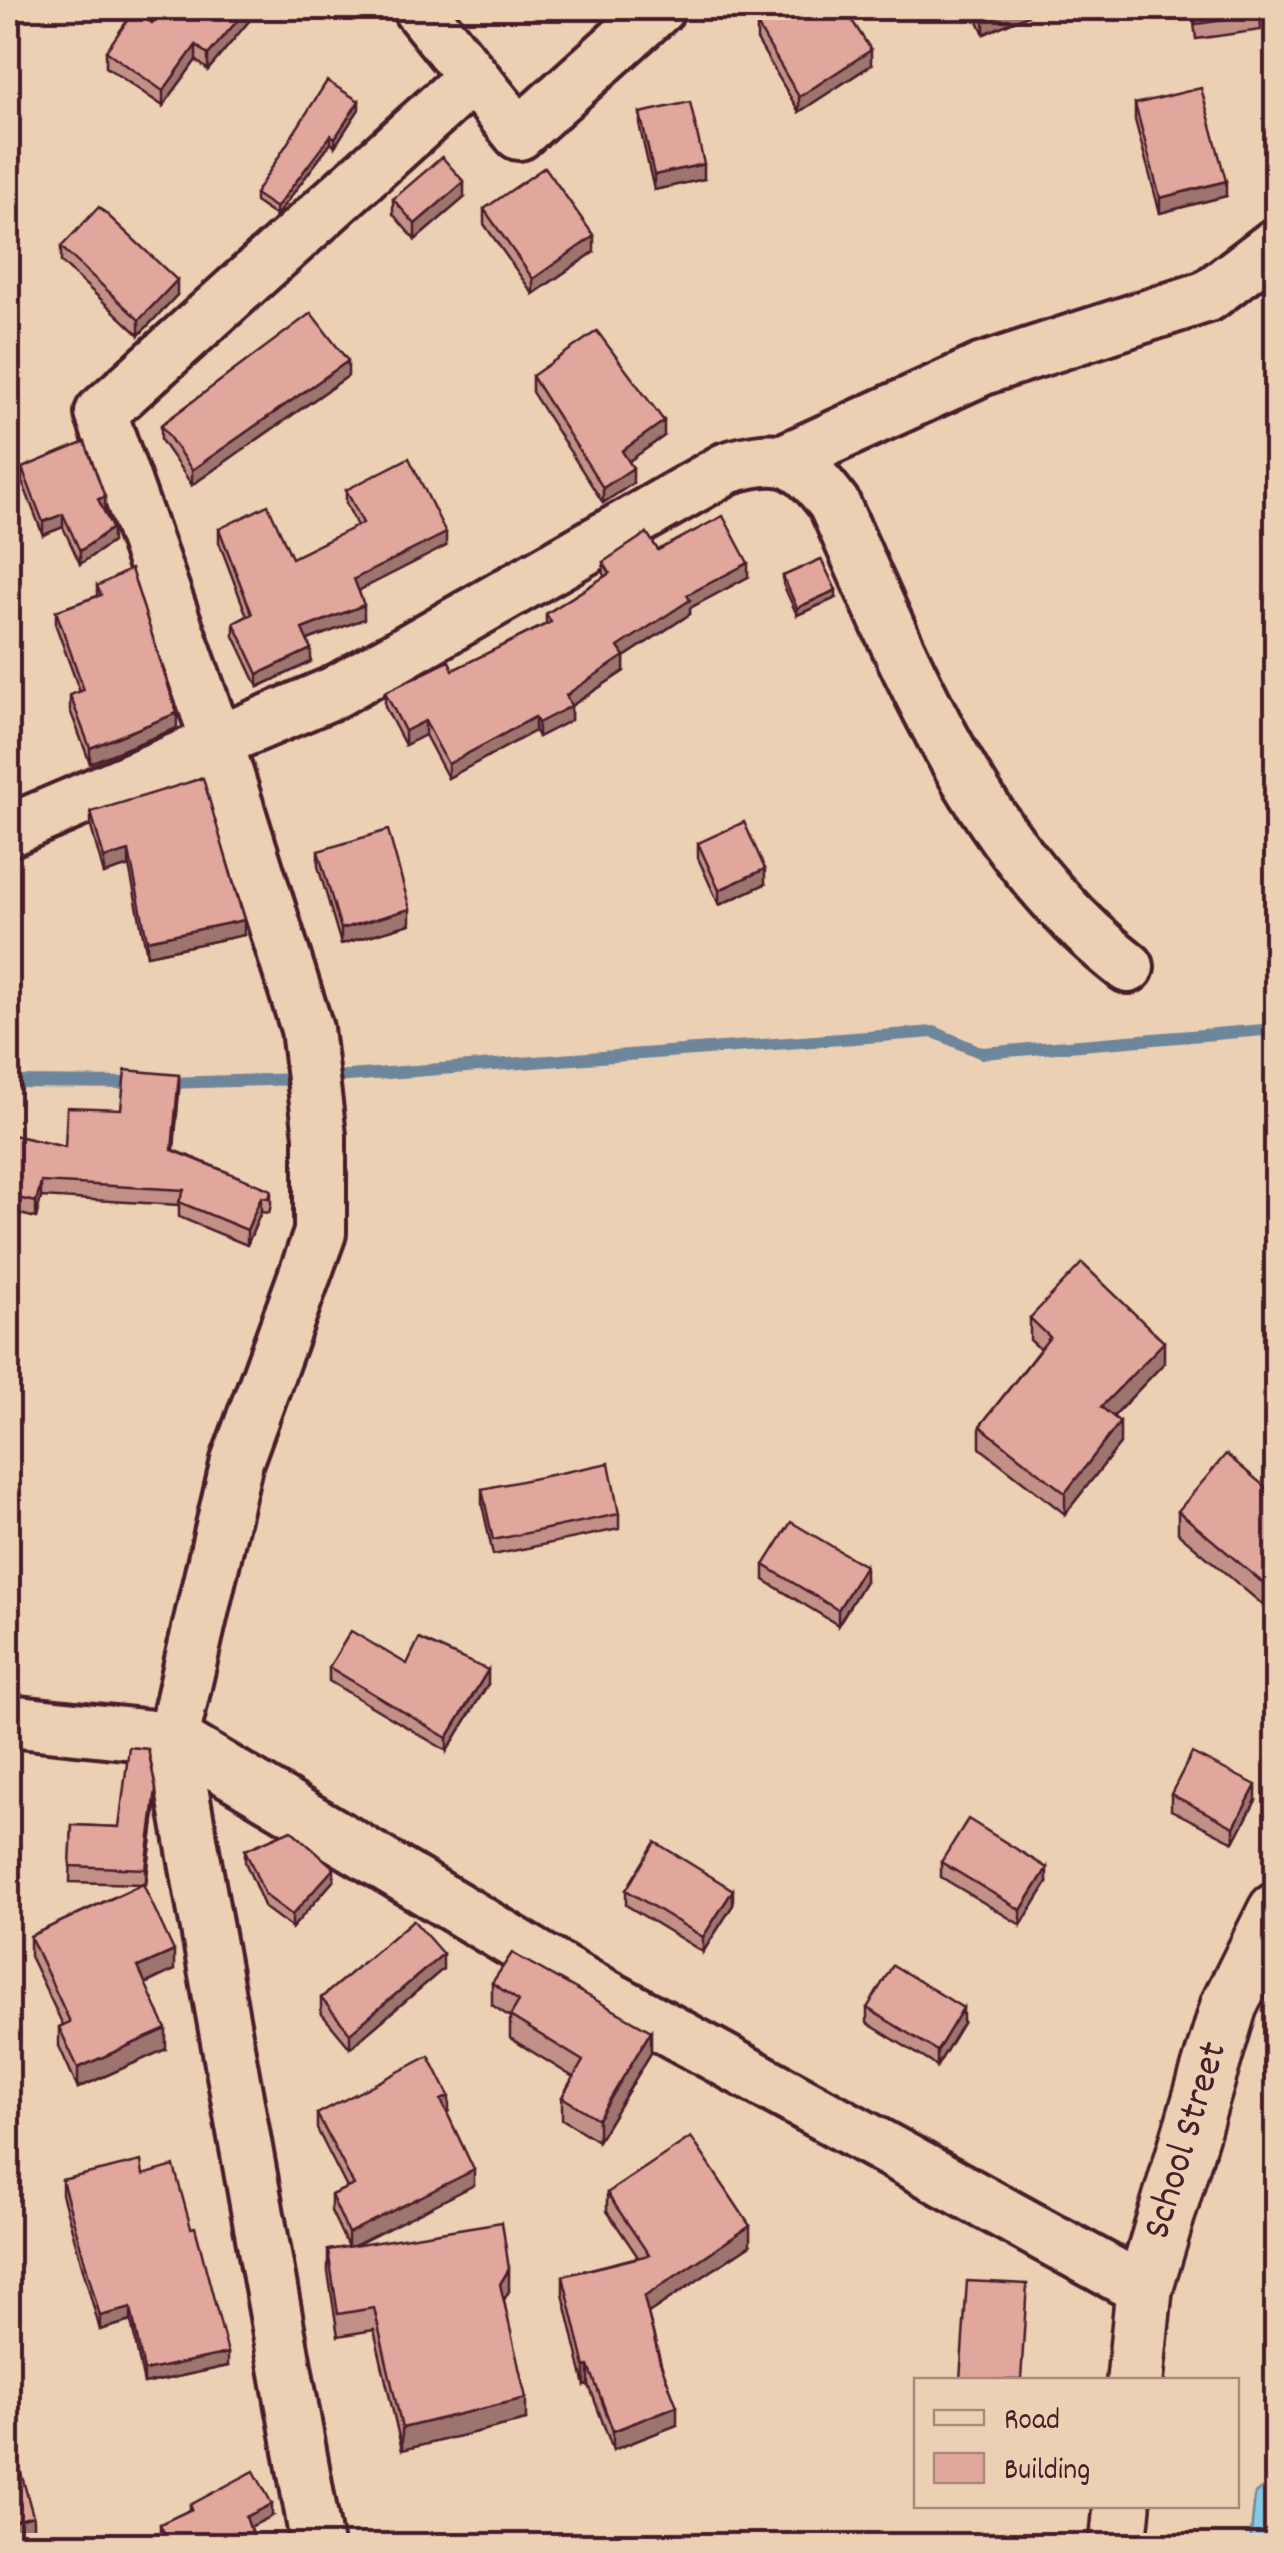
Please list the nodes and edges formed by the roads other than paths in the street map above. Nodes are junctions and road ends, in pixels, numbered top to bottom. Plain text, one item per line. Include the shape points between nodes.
1 (418, 8) edge
2 (659, 8) edge
3 (473, 77) junction
4 (1276, 244) edge
5 (786, 459) junction
6 (218, 744) junction
7 (8, 831) edge
8 (1128, 967) dead end
9 (8, 1721) edge
10 (172, 1738) junction
11 (1276, 1911) edge
12 (1144, 2290) junction
13 (1134, 2378) edge
14 (1122, 2508) edge
15 (317, 2546) edge
16 (1118, 2546) edge

1 - 3 street
2 - 3 street via 518,134
3 - 6 street via 101,414
4 - 5 street via 1208,296 984,369
5 - 6 street via 727,468 335,692
5 - 8 street via 813,476 834,504 930,721 1024,868
6 - 7 street
6 - 10 street via 307,1029 320,1136 320,1234 237,1460
9 - 10 street
10 - 12 street via 565,1973
10 - 15 street
11 - 12 street, School Street via 1229,2005
12 - 13 street, School Street
14 - 16 street

